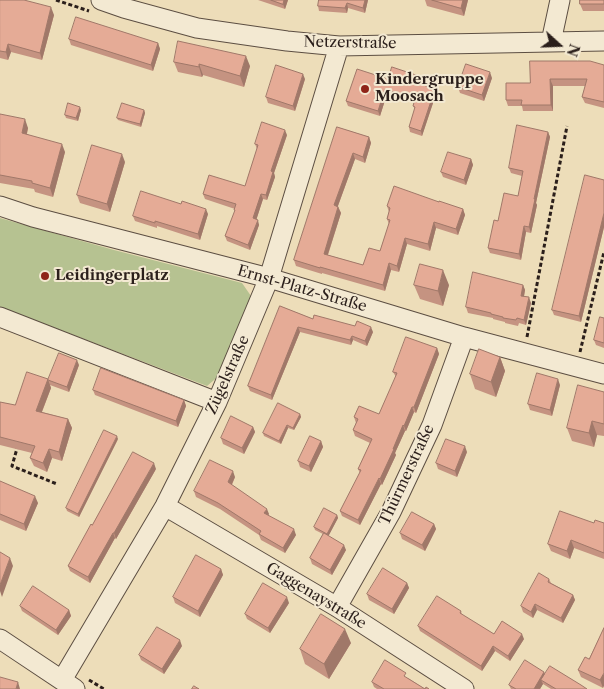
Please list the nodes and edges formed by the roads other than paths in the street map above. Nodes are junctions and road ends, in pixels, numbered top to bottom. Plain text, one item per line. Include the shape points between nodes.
1 (101, 0) edge
2 (560, 0) edge
3 (152, 8) edge
4 (604, 41) edge
5 (551, 42) junction
6 (338, 46) junction
7 (0, 206) edge
8 (269, 278) junction
9 (0, 318) edge
10 (464, 337) junction
11 (604, 374) edge
12 (217, 402) junction
13 (165, 506) junction
14 (337, 607) junction
15 (0, 639) edge
16 (68, 685) edge
17 (464, 689) edge

1 - 3 street, Netzerstraße via 124,8
2 - 5 street
3 - 6 street, Netzerstraße via 197,28
4 - 5 street, Netzerstraße
5 - 6 street, Netzerstraße
6 - 8 street, Zügelstraße
7 - 8 street, Ernst-Platz-Straße
8 - 10 street, Ernst-Platz-Straße
8 - 12 street, Zügelstraße
9 - 12 street
10 - 11 street, Ernst-Platz-Straße
10 - 14 street, Thürmerstraße via 432,425 392,512
12 - 13 street, Zügelstraße
13 - 14 street, Gaggenaystraße
13 - 16 street, Zügelstraße
14 - 17 street, Gaggenaystraße
15 - 16 street

